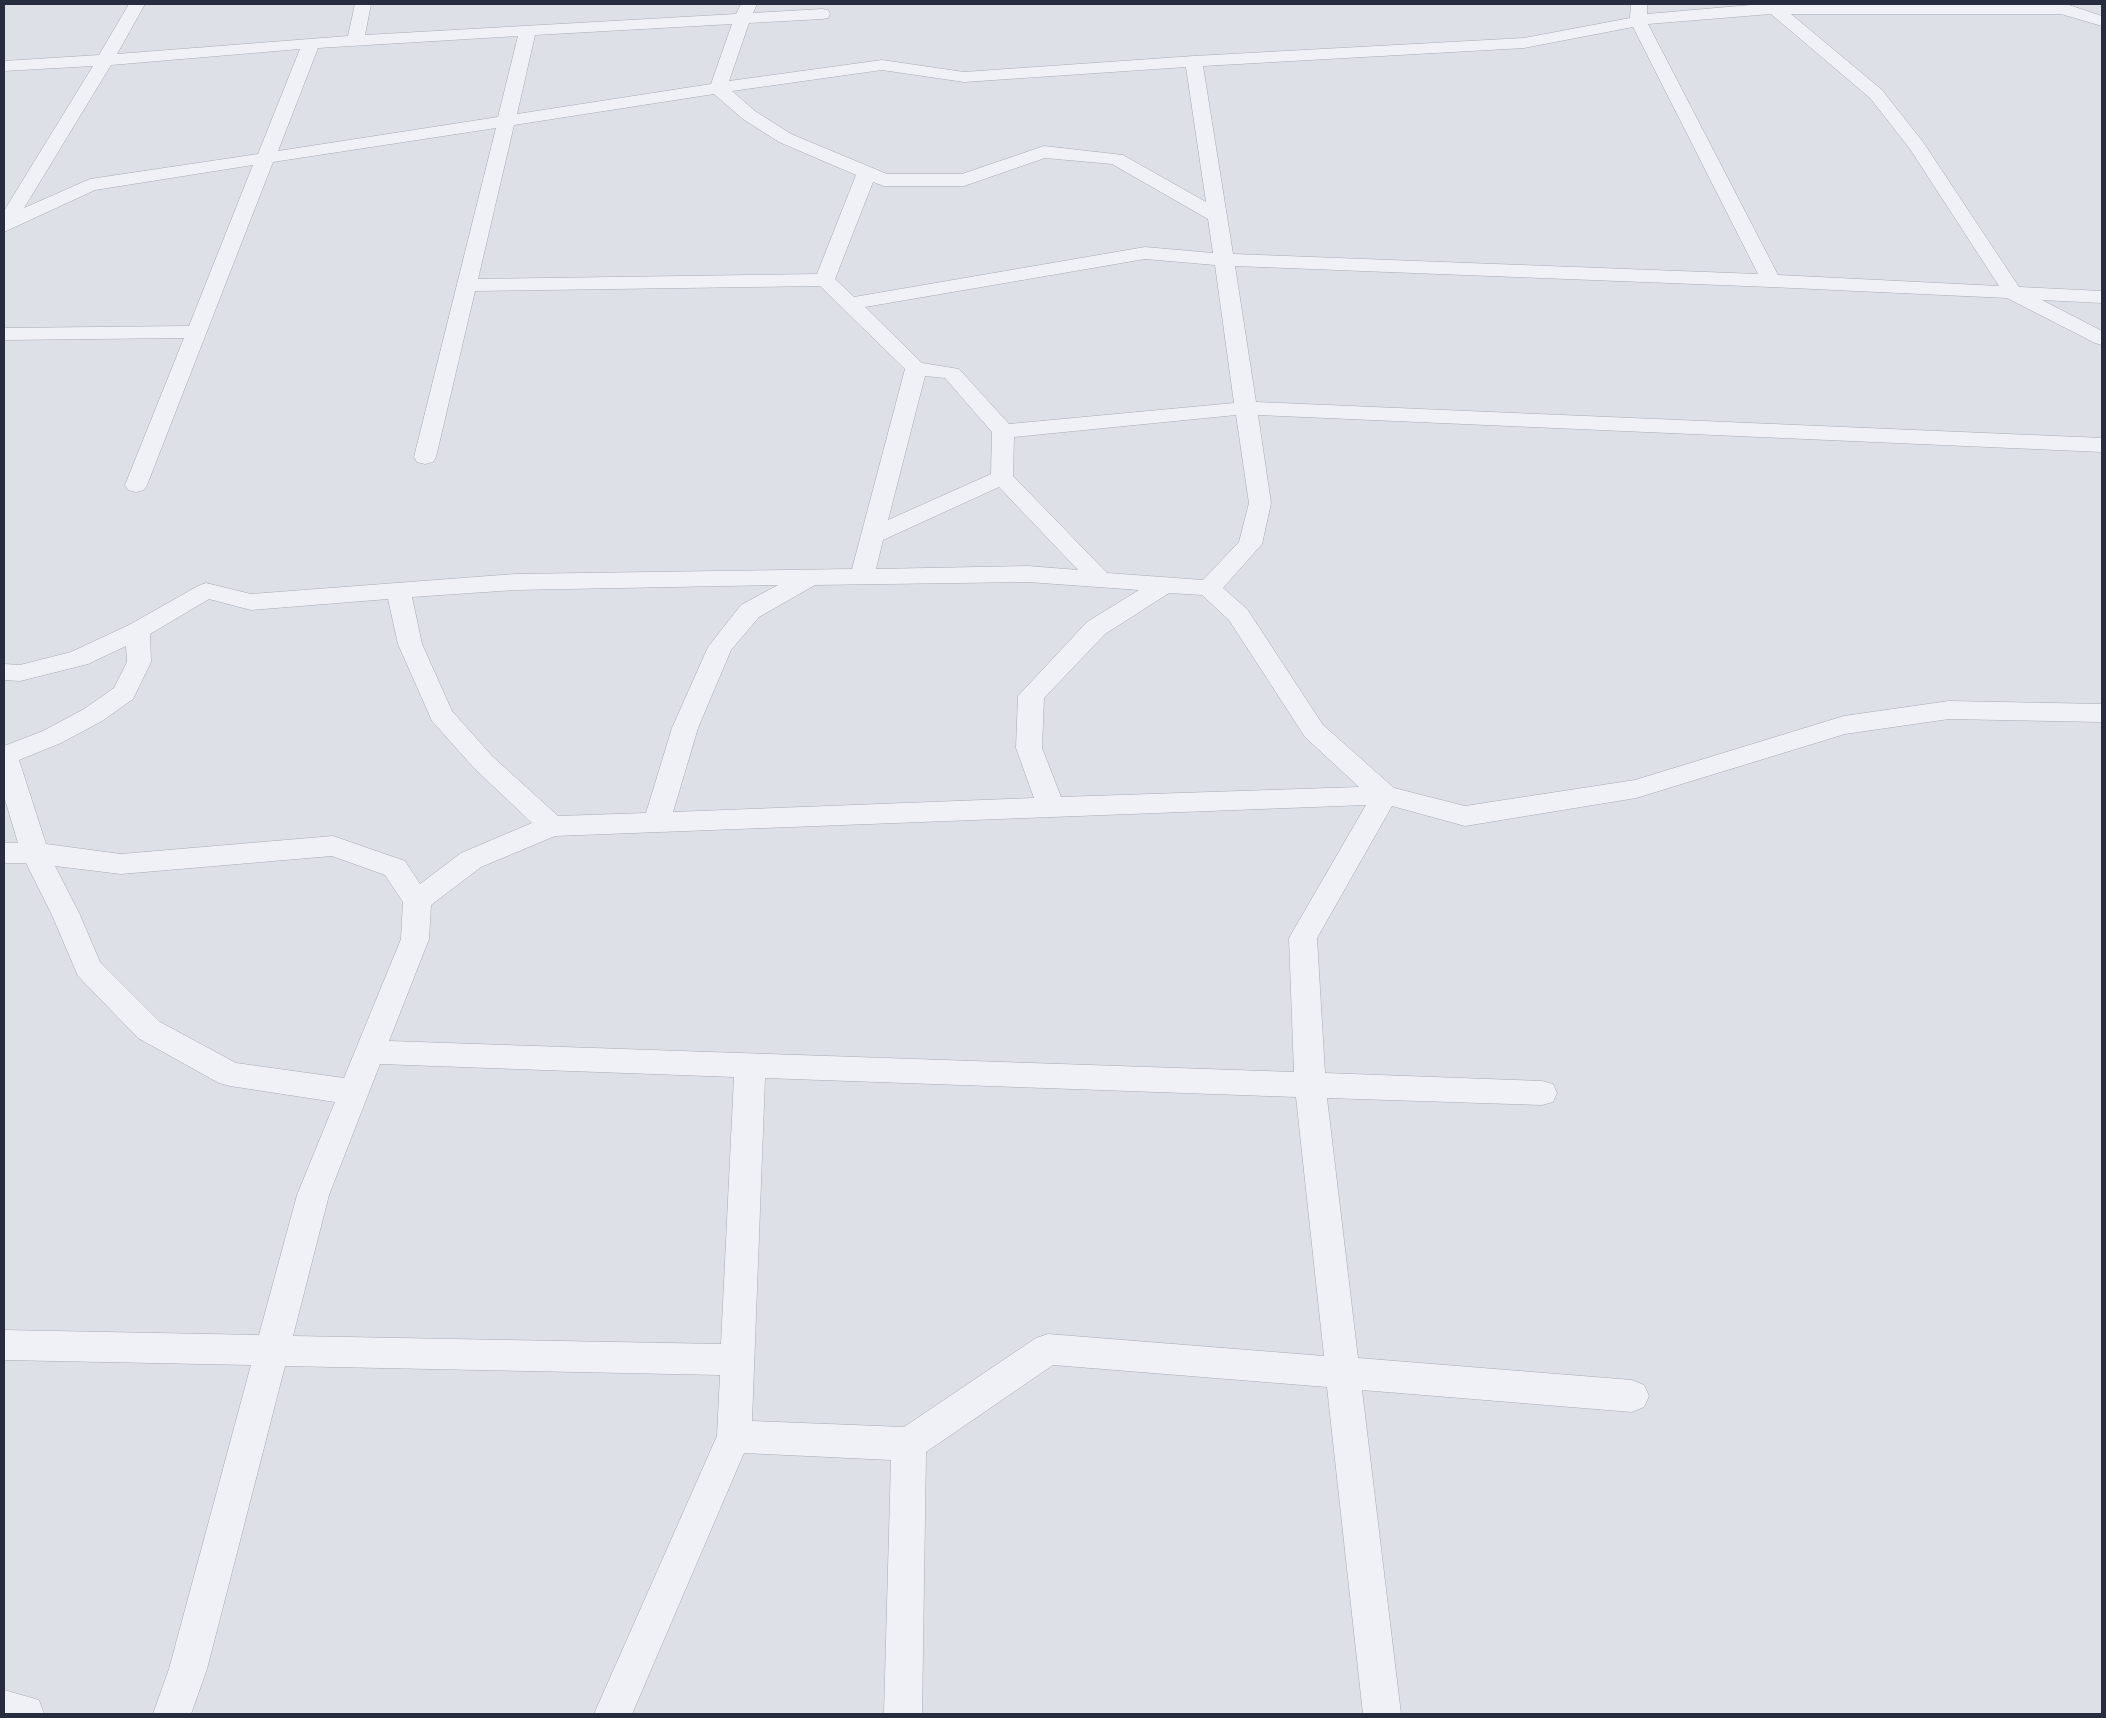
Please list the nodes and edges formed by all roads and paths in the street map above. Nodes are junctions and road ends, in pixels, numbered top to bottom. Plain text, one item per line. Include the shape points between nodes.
1 (137, 4) edge
2 (363, 4) edge
3 (2060, 6) edge
4 (1769, 7) edge
5 (746, 11) edge
6 (1639, 12) edge
7 (822, 14) dead end
8 (2102, 21) edge
9 (528, 31) junction
10 (356, 40) junction
11 (311, 43) junction
12 (105, 60) junction
13 (1194, 61) junction
14 (4, 66) edge
15 (718, 88) junction
16 (507, 121) junction
17 (265, 158) junction
18 (867, 172) junction
19 (1218, 217) junction
20 (4, 225) edge
21 (1224, 260) junction
22 (825, 280) junction
23 (1771, 281) junction
24 (467, 285) junction
25 (2014, 294) junction
26 (2102, 297) edge
27 (850, 304) junction
28 (195, 332) junction
29 (4, 334) edge
30 (2102, 339) edge
31 (916, 368) junction
32 (1246, 408) junction
33 (1002, 431) junction
34 (2102, 445) edge
35 (426, 456) dead end
36 (1002, 477) junction
37 (136, 485) dead end
38 (872, 536) junction
39 (862, 577) junction
40 (809, 578) junction
41 (1100, 580) junction
42 (1164, 585) junction
43 (1208, 588) junction
44 (398, 590) junction
45 (138, 631) junction
46 (4, 672) edge
47 (2102, 713) edge
48 (4, 755) edge
49 (1385, 794) junction
50 (1050, 807) junction
51 (656, 823) junction
52 (552, 826) junction
53 (4, 853) edge
54 (35, 853) junction
55 (417, 902) junction
56 (370, 1052) junction
57 (750, 1065) junction
58 (1310, 1085) junction
59 (353, 1092) junction
60 (1542, 1092) dead end
61 (4, 1346) edge
62 (271, 1351) junction
63 (738, 1360) junction
64 (1343, 1373) junction
65 (1632, 1396) dead end
66 (734, 1436) junction
67 (909, 1444) junction
68 (4, 1709) edge
69 (25, 1714) edge
70 (172, 1714) edge
71 (614, 1714) edge
72 (903, 1714) edge
73 (1382, 1714) edge

1 - 12 street
2 - 10 street
3 - 4 street
3 - 8 street
4 - 6 street
4 - 25 street via 1876,94 1917,146
5 - 7 street
5 - 9 street
5 - 15 street
6 - 13 street via 1524,44
6 - 23 street
9 - 10 street
9 - 16 street
10 - 11 street
11 - 12 street
11 - 17 street
12 - 14 street
12 - 20 street
13 - 15 street via 964,77 882,65
13 - 19 street
15 - 16 street
15 - 18 street via 749,116 785,138
16 - 17 street
16 - 24 street
17 - 20 street via 90,185
17 - 28 street
18 - 19 street via 884,180 964,180 1044,152 1116,159
18 - 22 street
19 - 21 street
21 - 23 street
21 - 27 street via 1145,253
21 - 32 street
22 - 24 street
22 - 27 street
23 - 25 street
24 - 35 street
25 - 26 street
25 - 30 street
27 - 31 street
28 - 29 street
28 - 37 street
31 - 33 street via 952,373
31 - 38 street
32 - 33 street
32 - 34 street
32 - 43 street via 1260,503 1250,544
33 - 36 street
36 - 38 street
36 - 41 street
38 - 39 street
39 - 40 street
39 - 41 street via 1028,574
40 - 44 street via 515,582
40 - 51 street via 750,611 720,647 685,728
41 - 42 street
42 - 43 street
42 - 50 street via 1096,628 1031,696 1029,748
43 - 49 street via 1238,615 1314,731
44 - 45 street via 251,602 206,591
44 - 52 street via 410,644 441,715 483,762
45 - 46 street via 79,658 20,673
45 - 48 street via 139,662 124,693 85,719
47 - 49 street via 1949,710 1844,726 1636,789 1465,816
48 - 54 street
49 - 50 street
49 - 58 street via 1303,938
50 - 51 street
51 - 52 street
52 - 55 street via 471,860
53 - 54 street
54 - 55 street via 122,864 333,846 395,868
54 - 59 street via 88,968 149,1030 230,1074
55 - 56 street via 415,939
56 - 57 street
56 - 59 street
57 - 58 street
57 - 63 street
58 - 60 street
58 - 64 street
59 - 62 street via 313,1194
61 - 62 street
62 - 63 street
62 - 70 street via 188,1669
63 - 66 street
64 - 65 street
64 - 67 street via 1048,1348
64 - 73 street
66 - 67 street
66 - 71 street
67 - 72 street
68 - 69 street

